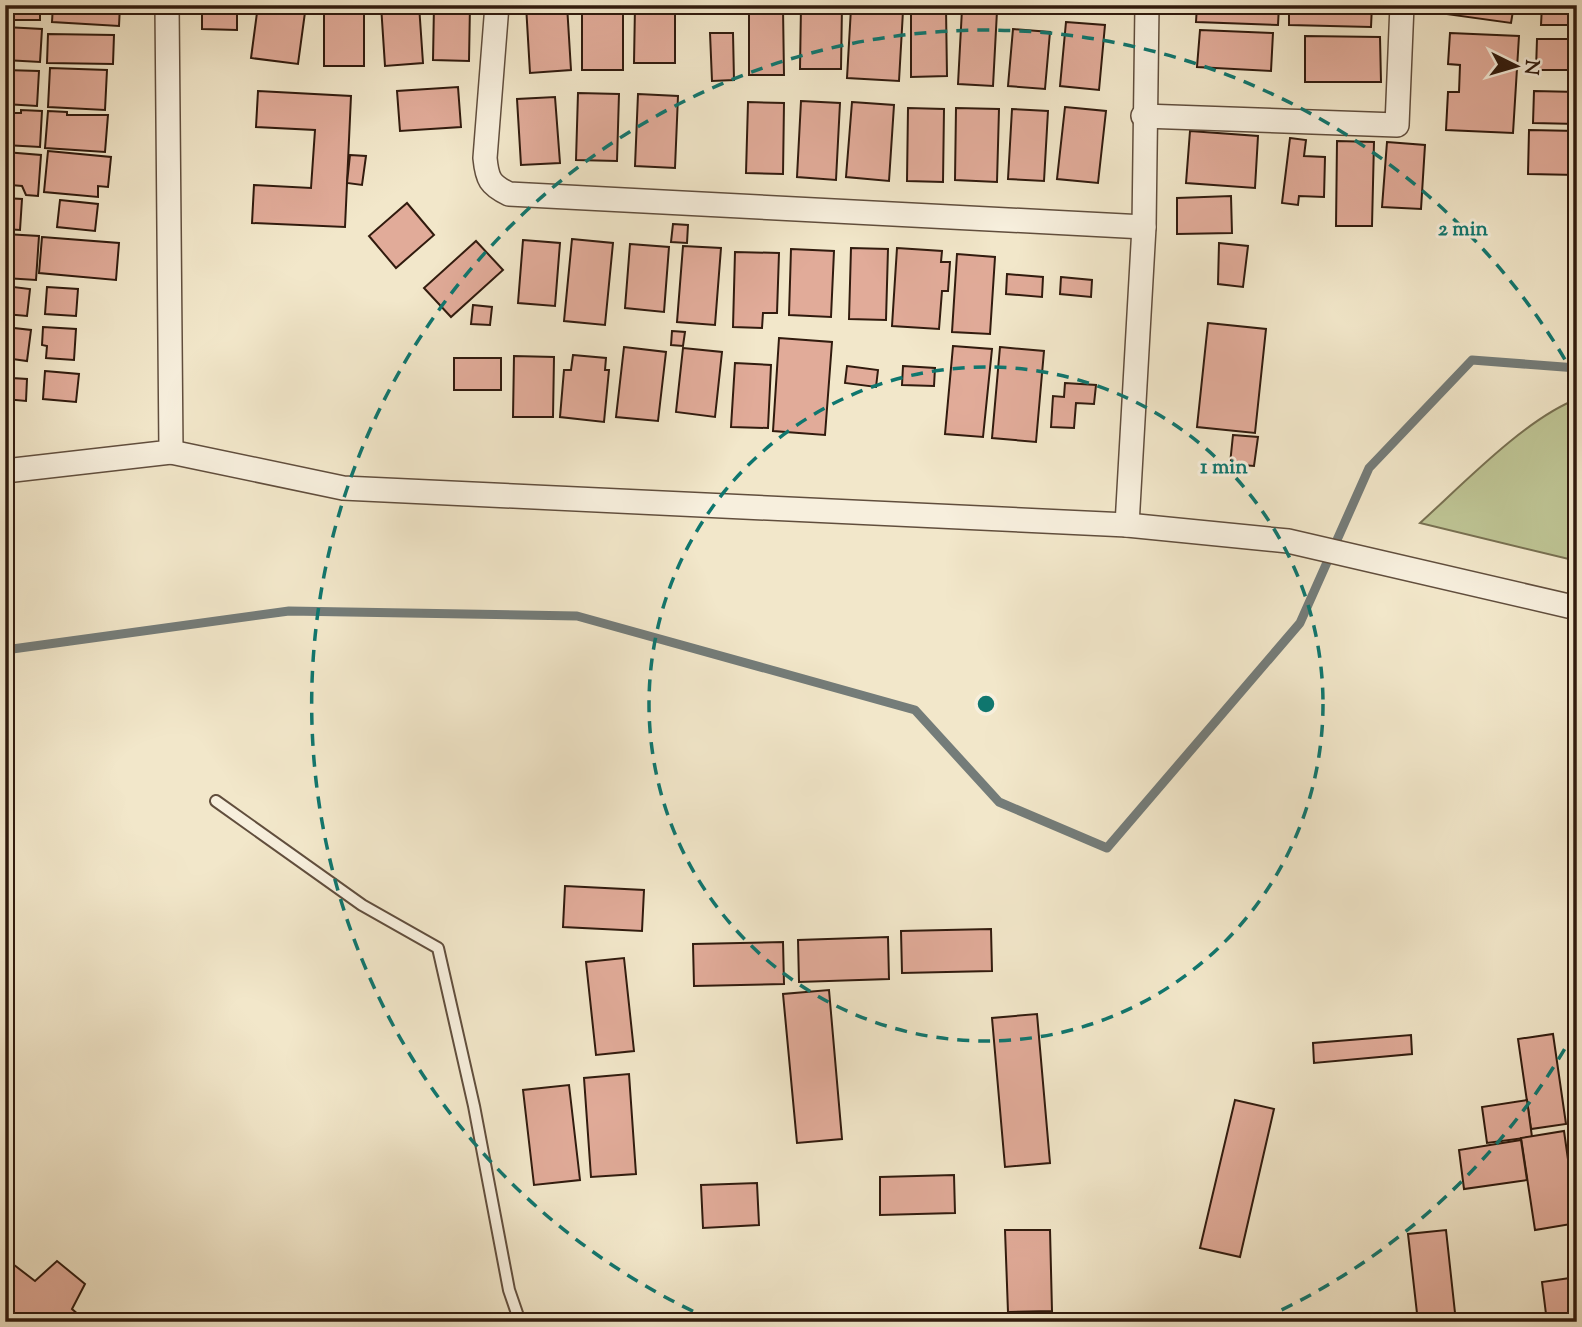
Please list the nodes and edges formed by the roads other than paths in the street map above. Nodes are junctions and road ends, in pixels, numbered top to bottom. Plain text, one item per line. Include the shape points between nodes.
1 (167, 5) edge
2 (497, 5) edge
3 (1147, 5) edge
4 (1402, 5) edge
5 (1143, 116) junction
6 (1144, 228) junction
7 (171, 452) junction
8 (5, 471) edge
9 (1127, 525) junction
10 (1577, 608) edge
11 (216, 801) dead end
12 (520, 1322) edge

1 - 7 street
2 - 6 street via 485,158 492,186 509,194
3 - 5 street
4 - 5 street via 1397,125
5 - 6 street
6 - 9 street
7 - 8 street
7 - 9 street via 343,488
9 - 10 street via 1288,541
11 - 12 lane via 362,905 438,948 509,1290

